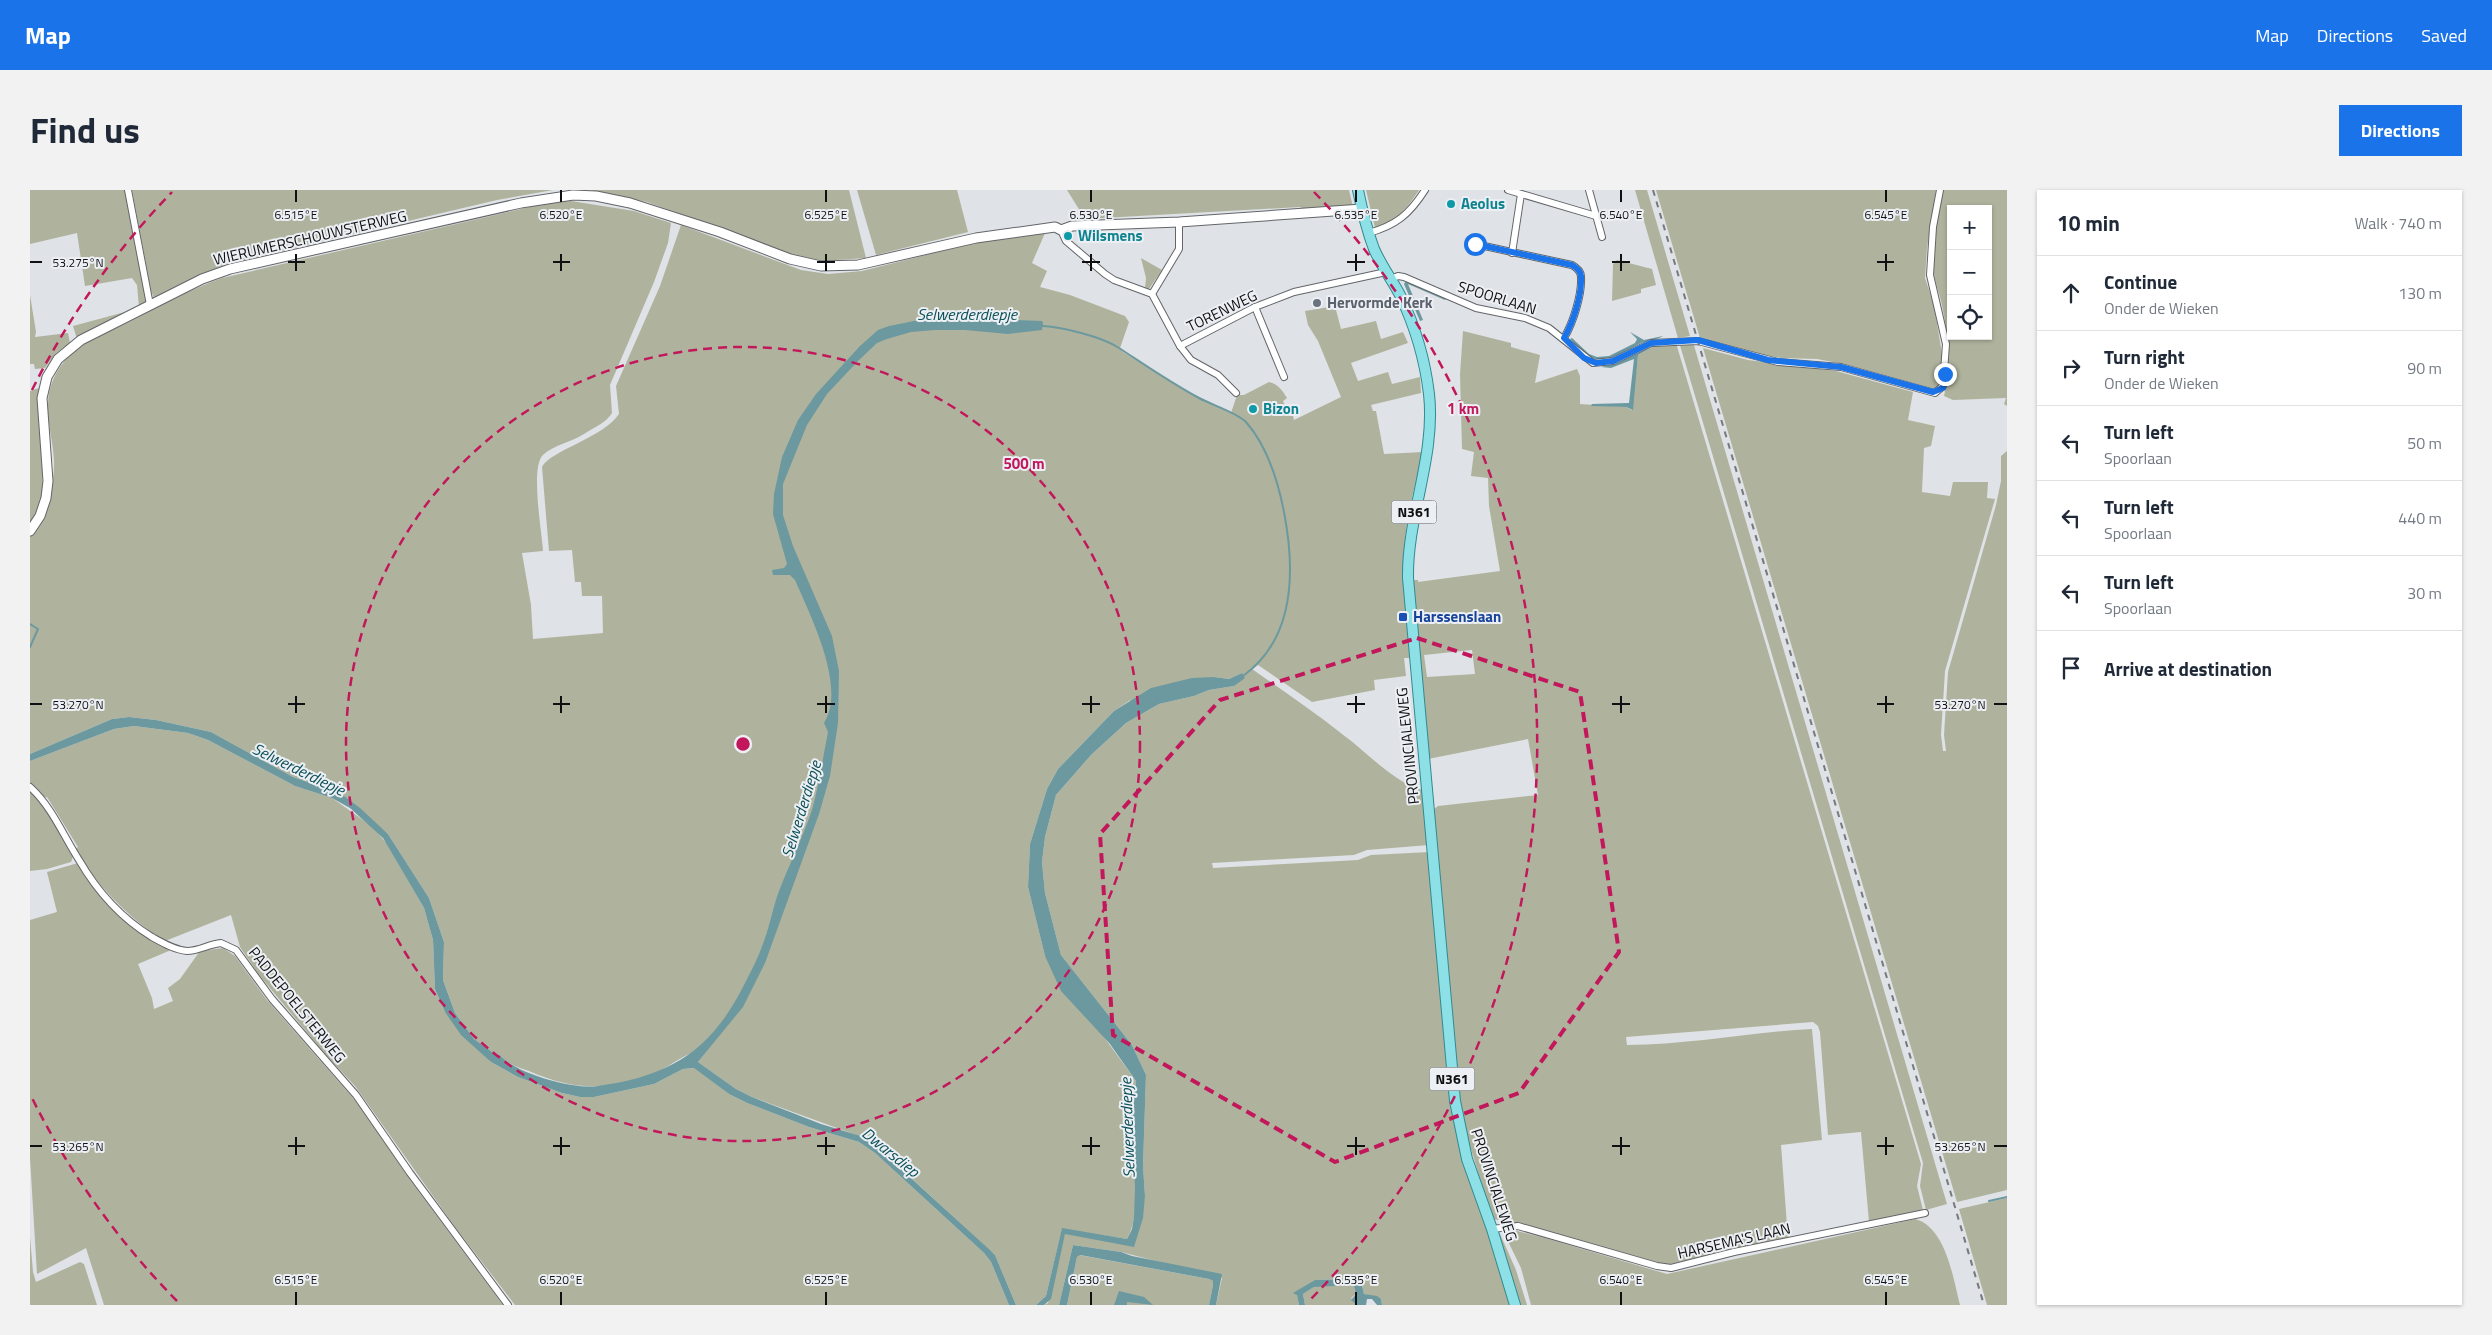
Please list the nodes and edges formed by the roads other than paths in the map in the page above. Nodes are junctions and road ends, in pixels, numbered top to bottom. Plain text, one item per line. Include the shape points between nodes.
1 (128, 190) edge
2 (1358, 190) edge
3 (1425, 190) edge
4 (1508, 190) edge
5 (1589, 190) edge
6 (1940, 190) edge
7 (1526, 193) edge
8 (1362, 209) junction
9 (1596, 216) junction
10 (1179, 222) junction
11 (1062, 230) junction
12 (1368, 233) junction
13 (1602, 237) dead end
14 (1475, 244) dead end
15 (1512, 253) junction
16 (1389, 276) junction
17 (1152, 294) junction
18 (150, 305) junction
19 (1255, 307) junction
20 (1564, 338) junction
21 (1180, 346) junction
22 (1284, 377) dead end
23 (1236, 393) dead end
24 (30, 531) edge
25 (30, 787) edge
26 (1925, 1213) dead end
27 (1492, 1228) junction
28 (508, 1305) edge
29 (1515, 1305) edge

1 - 18 street
2 - 8 main road, PROVINCIALEWEG / N361
3 - 12 street via 1407,214 1388,228
4 - 7 street
5 - 9 street
6 - 20 street, SPOORLAAN via 1933,227 1930,275 1946,350 1944,386 1938,392 1841,367 1768,360 1698,340 1651,343 1613,361 1596,363 1584,358
7 - 9 street
7 - 15 street
8 - 10 street, WIERUMERSCHOUWSTERWEG
8 - 12 main road, PROVINCIALEWEG / N361
9 - 13 street
10 - 11 street, WIERUMERSCHOUWSTERWEG via 1072,226
10 - 17 street via 1179,249
11 - 17 street via 1062,237 1105,274
11 - 18 street, WIERUMERSCHOUWSTERWEG via 1054,227 976,238 858,265 821,266 790,259 712,229 619,200 562,196 230,269
12 - 16 main road, PROVINCIALEWEG / N361
14 - 15 street
15 - 20 street via 1578,269 1581,276 1578,297
16 - 19 street, TORENWEG via 1298,291
16 - 20 street, SPOORLAAN via 1404,277 1476,308 1525,318
16 - 27 main road, PROVINCIALEWEG / N361 via 1416,334 1430,395 1430,432 1408,551 1410,613 1458,1124
17 - 21 street, TORENWEG
18 - 24 street, WIERUMERSCHOUWSTERWEG via 81,340 62,354 50,370 42,398 47,492 43,510
19 - 21 street, TORENWEG
19 - 22 street
21 - 23 street via 1191,360 1218,375
25 - 28 street, PADDEPOELSTERWEG via 54,816 100,891 127,919 163,943 181,950 196,950 221,943 236,950 272,998 356,1095
26 - 27 street, HARSEMA'S LAAN via 1671,1268 1518,1226
27 - 29 main road, PROVINCIALEWEG / N361

